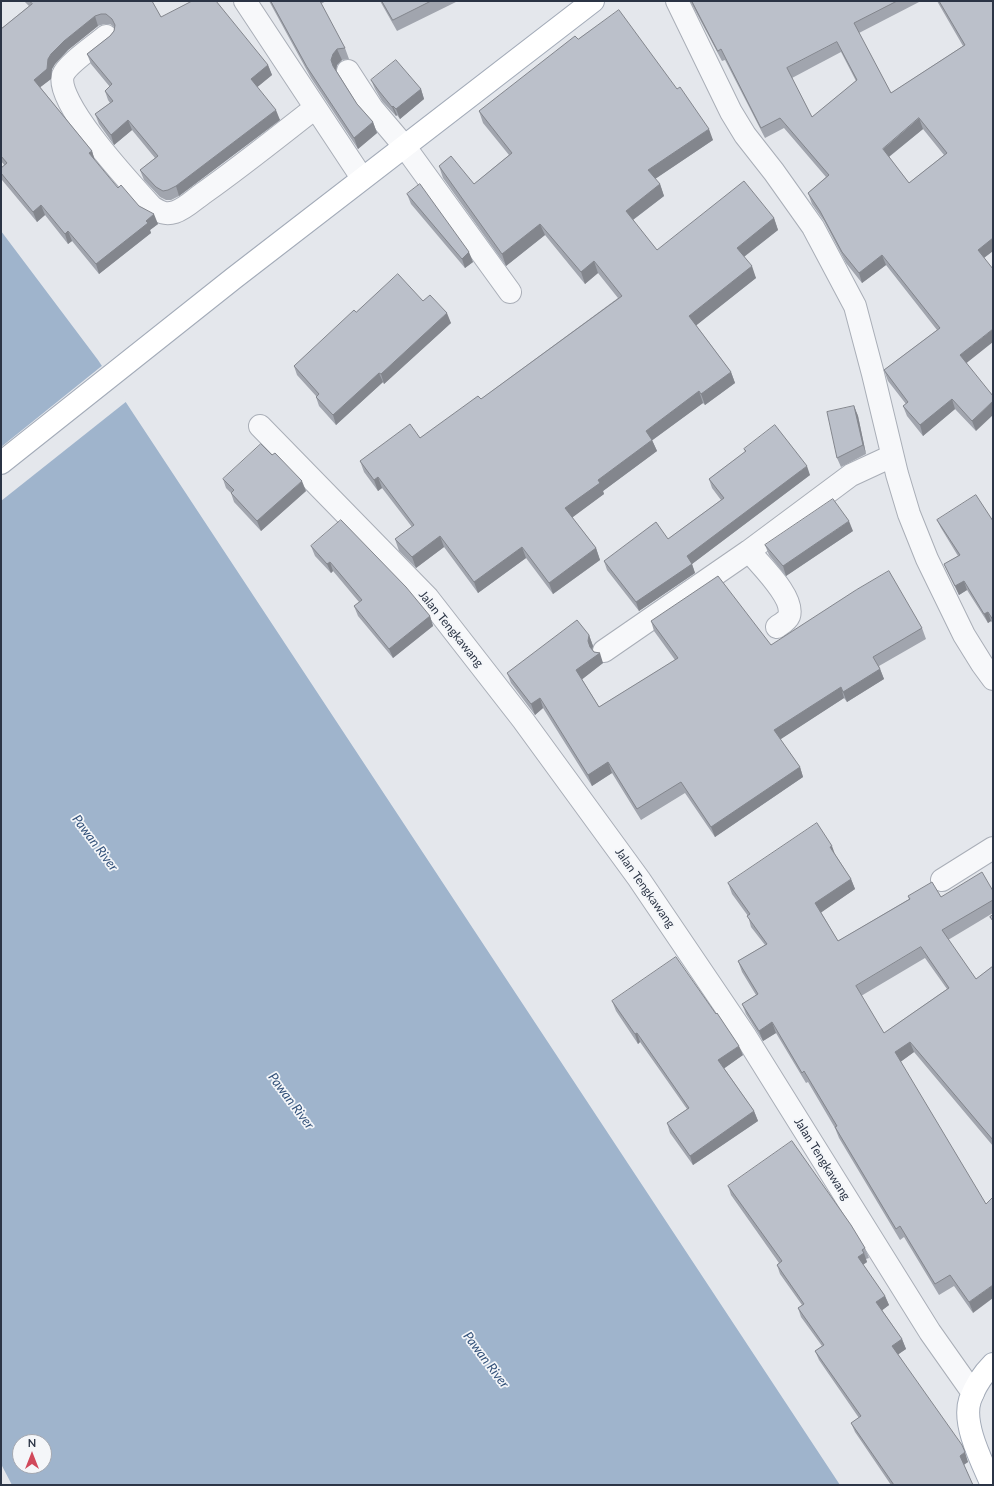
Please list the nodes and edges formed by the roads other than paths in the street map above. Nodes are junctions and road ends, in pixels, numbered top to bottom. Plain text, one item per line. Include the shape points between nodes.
1 (245, 1) edge
2 (593, 1) edge
3 (677, 1) edge
4 (106, 36) dead end
5 (348, 71) dead end
6 (315, 108) junction
7 (405, 147) junction
8 (362, 178) junction
9 (510, 292) dead end
10 (260, 426) dead end
11 (892, 456) junction
12 (1, 462) edge
13 (748, 551) junction
14 (777, 627) dead end
15 (604, 651) dead end
16 (989, 667) edge
17 (993, 848) edge
18 (942, 880) dead end
19 (982, 1378) edge
20 (992, 1485) edge

1 - 6 street
2 - 7 main road
3 - 11 street via 745,136 813,227 855,306
4 - 6 street via 67,67 63,75 64,90 96,144 160,213 177,211 185,206
5 - 7 street
6 - 8 street
7 - 8 main road
7 - 9 street
8 - 12 main road
10 - 19 street, Jalan Tengkawang via 428,598 523,720 639,879 742,1031 930,1332
11 - 13 street via 851,475
11 - 16 street via 909,514 927,559 964,636
13 - 14 street via 786,598 789,616
13 - 15 street
17 - 18 street
19 - 20 main road via 970,1400 969,1421

